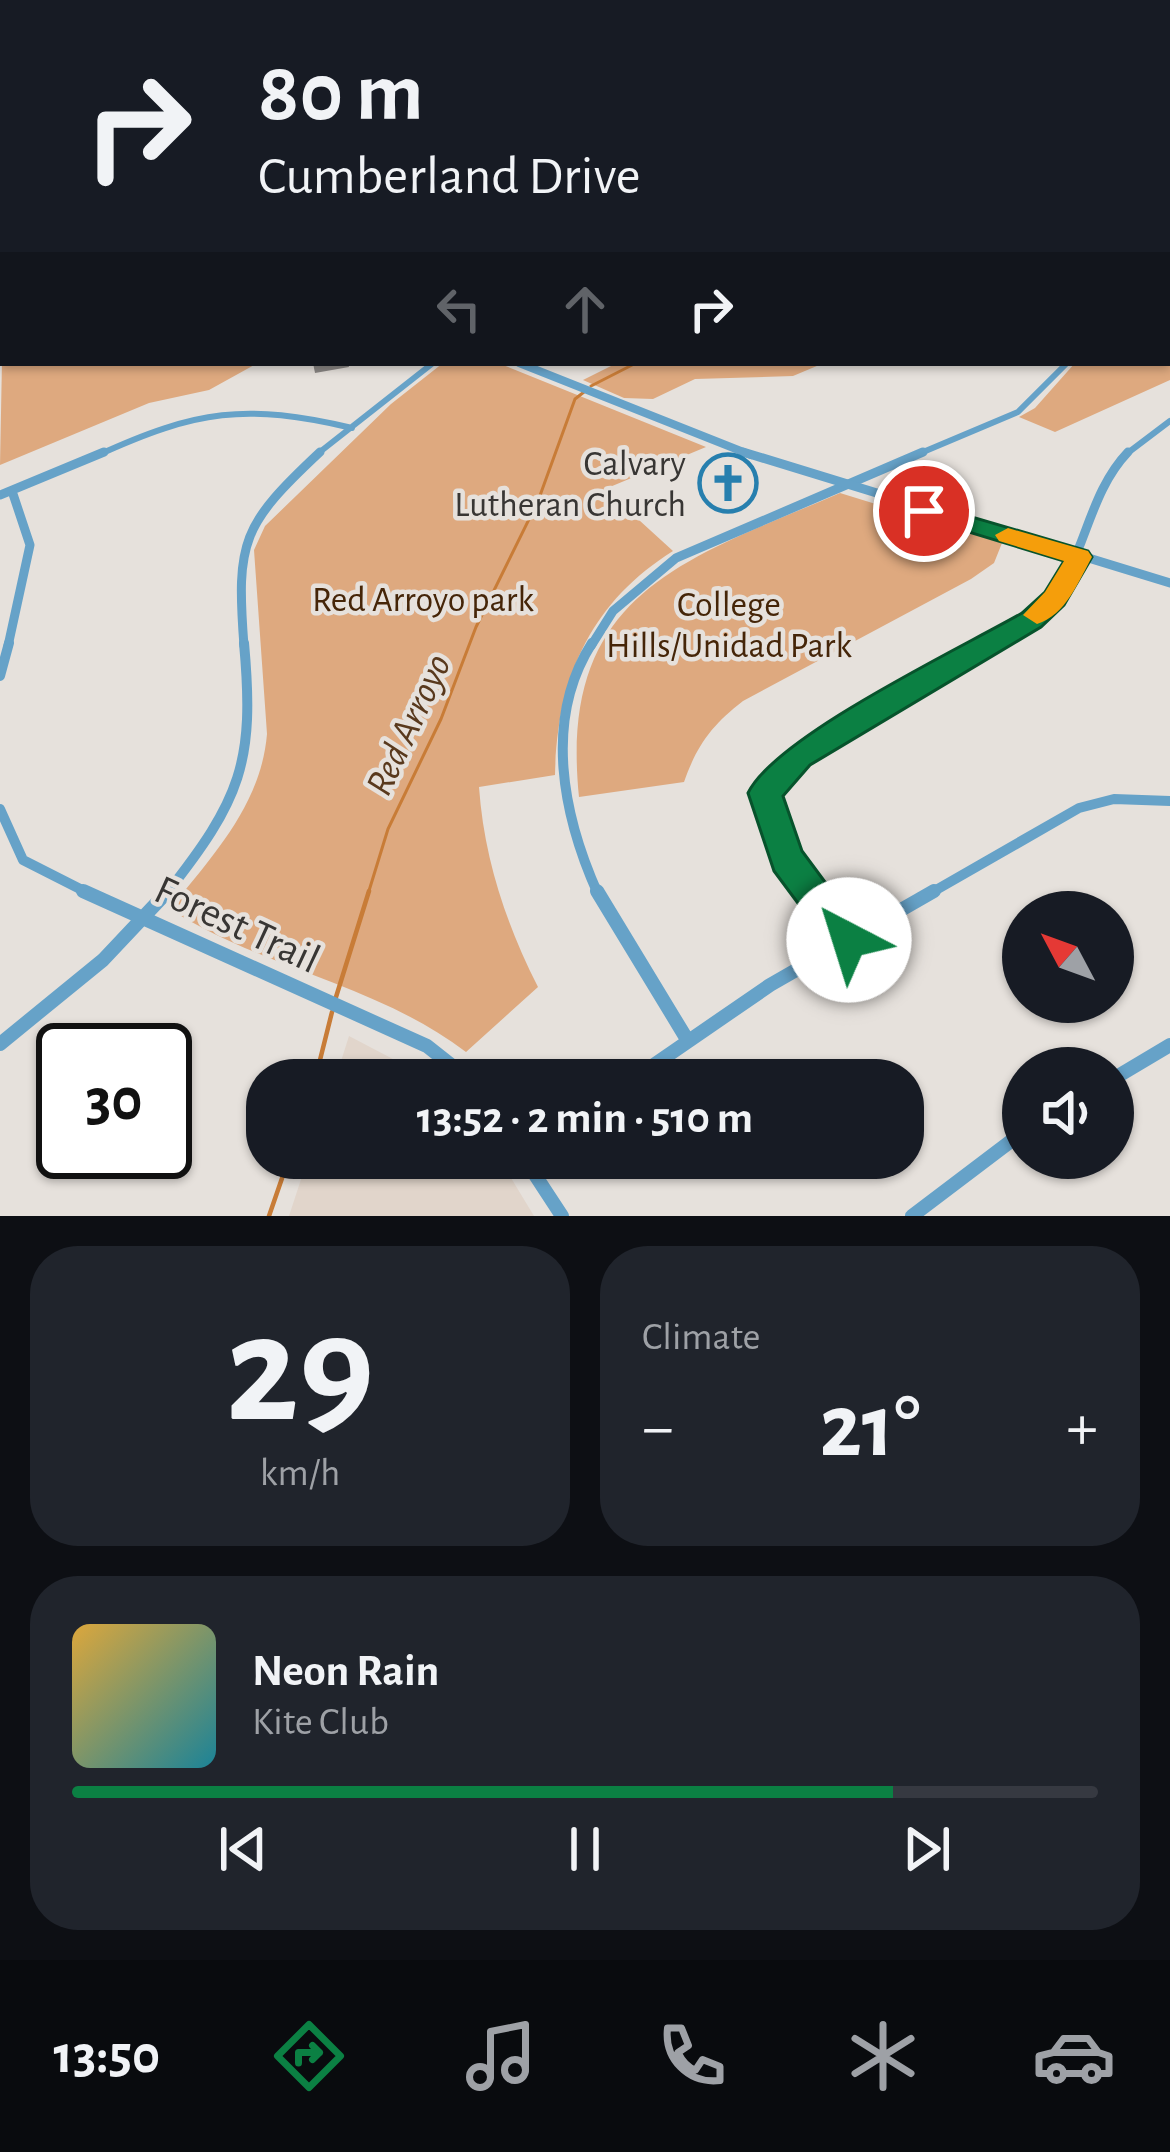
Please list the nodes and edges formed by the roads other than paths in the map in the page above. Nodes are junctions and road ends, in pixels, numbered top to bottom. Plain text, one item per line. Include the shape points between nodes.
1 (429, 366) edge
2 (526, 366) edge
3 (1064, 366) edge
4 (1170, 421) edge
5 (352, 428) junction
6 (840, 486) junction
7 (12, 491) junction
8 (0, 495) edge
9 (1079, 557) junction
10 (1170, 584) edge
11 (0, 676) edge
12 (1170, 801) edge
13 (0, 809) edge
14 (146, 918) junction
15 (849, 940) junction
16 (688, 1041) junction
17 (0, 1044) edge
18 (1170, 1045) edge
19 (443, 1059) edge
20 (662, 1059) edge
21 (1134, 1066) edge
22 (1002, 1148) edge
23 (538, 1179) edge
24 (562, 1216) edge
25 (912, 1216) edge

1 - 5 street
2 - 6 street
3 - 6 street via 1018,412
4 - 9 street via 1106,480
5 - 7 street via 256,409 195,415
5 - 14 street via 252,522 239,574 250,732 238,780
6 - 9 street
6 - 16 street via 650,575 584,656 565,714 563,781 575,843 606,912
7 - 8 street
7 - 11 street via 30,545
9 - 10 street
9 - 15 street via 1032,620 799,756 765,793 787,860
12 - 15 street via 1114,799 1079,808
13 - 14 street, Forest Trail via 23,860
14 - 17 street
14 - 19 street, Forest Trail
15 - 16 street
16 - 20 street
18 - 21 street
22 - 25 street
23 - 24 street

